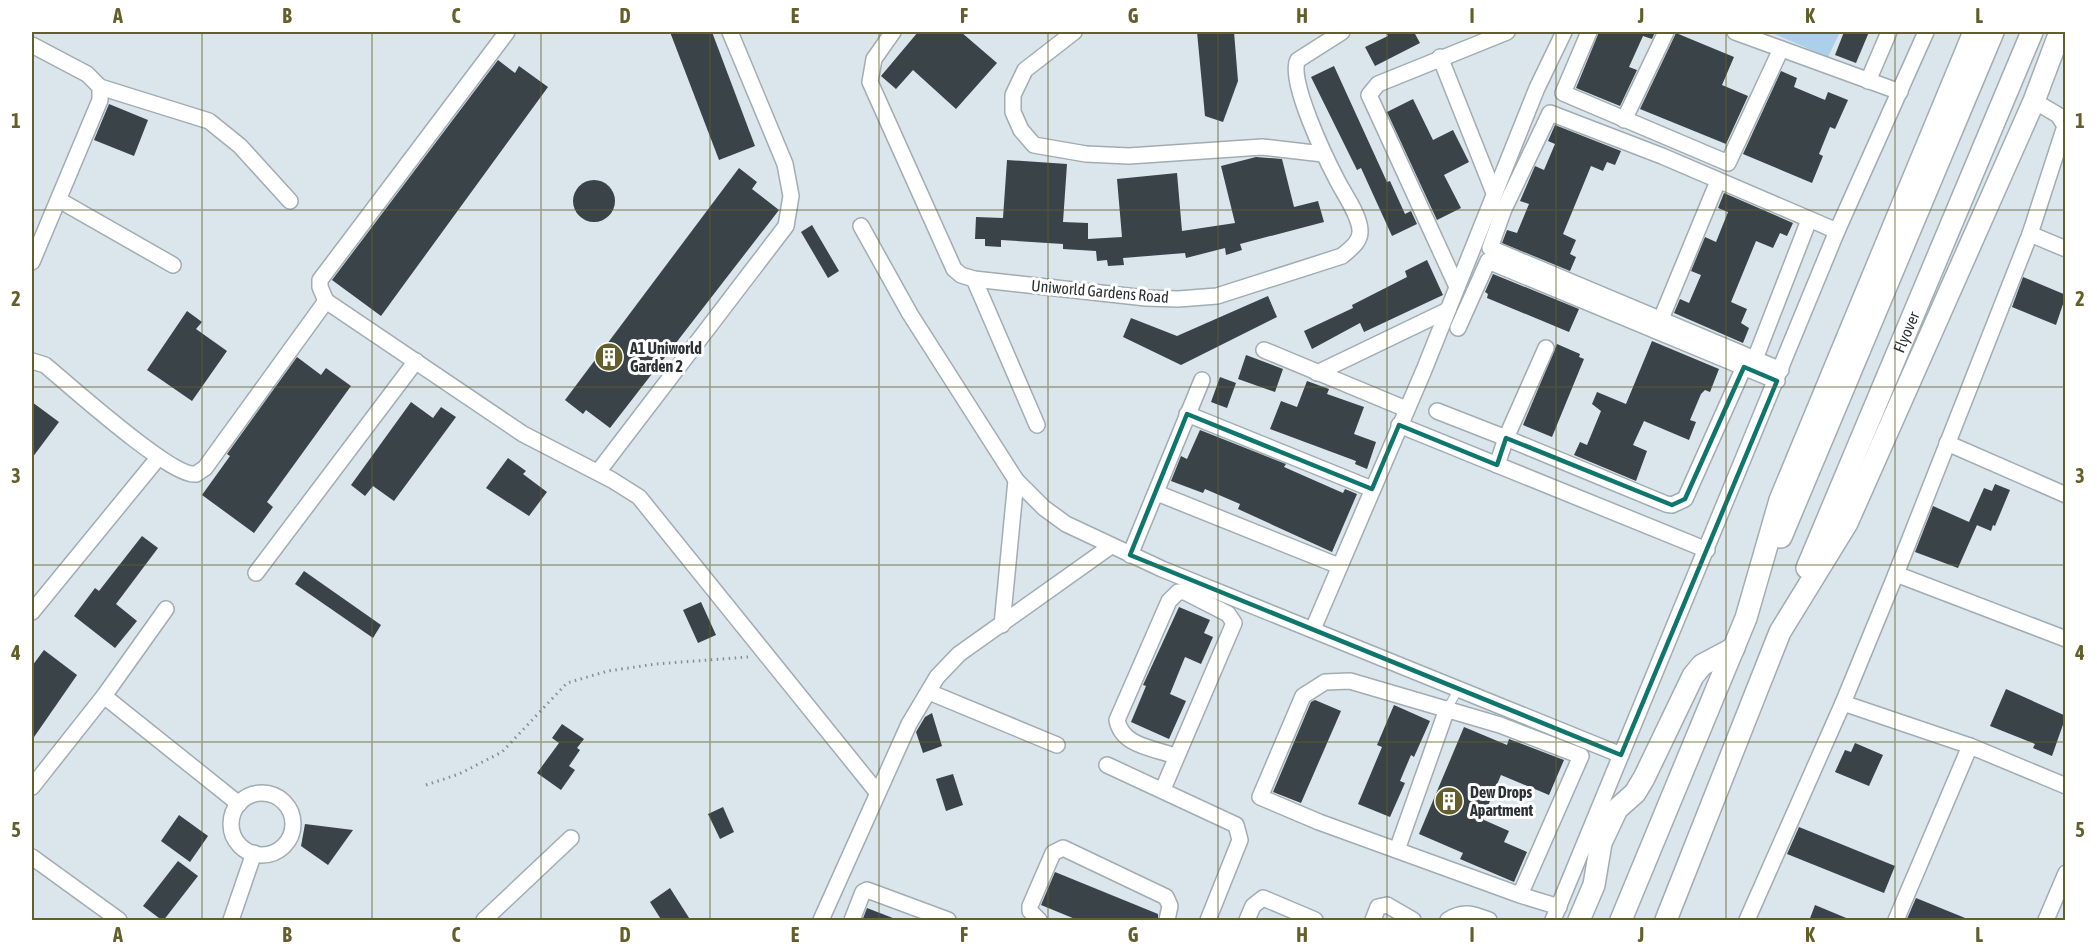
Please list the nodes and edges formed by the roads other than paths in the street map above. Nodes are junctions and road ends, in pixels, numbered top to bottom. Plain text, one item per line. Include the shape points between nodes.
1 (507, 32) edge
2 (730, 32) edge
3 (893, 32) edge
4 (1074, 32) edge
5 (1342, 32) edge
6 (1507, 32) edge
7 (1564, 32) edge
8 (1589, 32) edge
9 (1666, 32) edge
10 (1889, 32) edge
11 (1926, 32) edge
12 (1974, 32) edge
13 (1993, 32) edge
14 (2032, 32) edge
15 (2060, 32) edge
16 (1744, 33) edge
17 (32, 45) edge
18 (1781, 50) junction
19 (1440, 57) junction
20 (1868, 81) junction
21 (100, 87) junction
22 (1899, 92) junction
23 (2034, 101) junction
24 (1624, 120) junction
25 (2064, 121) edge
26 (1323, 154) junction
27 (1718, 181) junction
28 (1494, 194) junction
29 (59, 200) junction
30 (290, 201) dead end
31 (1809, 220) junction
32 (861, 226) dead end
33 (1837, 231) junction
34 (2030, 234) junction
35 (2066, 249) edge
36 (32, 262) edge
37 (173, 265) dead end
38 (975, 279) junction
39 (1457, 287) junction
40 (326, 301) junction
41 (1448, 310) junction
42 (1661, 319) junction
43 (1458, 328) dead end
44 (1546, 348) dead end
45 (1264, 350) dead end
46 (32, 361) edge
47 (416, 361) junction
48 (1749, 363) junction
49 (1317, 373) junction
50 (1779, 375) junction
51 (1202, 380) dead end
52 (1406, 409) junction
53 (1437, 411) dead end
54 (1187, 414) junction
55 (1037, 425) dead end
56 (1399, 425) junction
57 (1506, 438) junction
58 (1947, 443) junction
59 (158, 458) junction
60 (1497, 465) junction
61 (598, 472) junction
62 (1016, 480) junction
63 (1372, 489) junction
64 (1157, 493) junction
65 (2066, 495) edge
66 (1111, 546) junction
67 (1707, 550) junction
68 (1130, 555) junction
69 (1339, 566) junction
70 (256, 573) dead end
71 (1896, 574) junction
72 (166, 609) dead end
73 (32, 612) edge
74 (1746, 618) junction
75 (1002, 625) junction
76 (1313, 629) junction
77 (1780, 632) junction
78 (2066, 639) edge
79 (1734, 648) junction
80 (1458, 690) junction
81 (929, 692) junction
82 (104, 696) junction
83 (1843, 703) junction
84 (1448, 709) junction
85 (1057, 745) dead end
86 (1970, 746) junction
87 (1621, 755) junction
88 (1175, 756) junction
89 (1107, 765) dead end
90 (32, 786) edge
91 (2066, 786) edge
92 (1163, 789) junction
93 (877, 792) junction
94 (239, 804) junction
95 (1610, 806) junction
96 (571, 838) dead end
97 (1397, 850) junction
98 (254, 853) junction
99 (32, 857) edge
100 (2066, 873) edge
101 (1520, 895) junction
102 (1556, 914) edge
103 (119, 921) edge
104 (231, 921) edge
105 (484, 921) edge
106 (821, 921) edge
107 (852, 921) edge
108 (948, 921) edge
109 (1039, 921) edge
110 (1167, 921) edge
111 (1208, 921) edge
112 (1247, 921) edge
113 (1315, 921) edge
114 (1373, 921) edge
115 (1413, 921) edge
116 (1448, 921) edge
117 (1489, 921) edge
118 (1579, 921) edge
119 (1622, 921) edge
120 (1666, 921) edge
121 (1747, 921) edge
122 (1896, 921) edge
123 (2046, 921) edge

1 - 40 street via 320,280
2 - 61 street via 785,164 791,196 786,226
3 - 38 street, Uniworld Gardens Road via 874,59 870,82 951,264 961,275
4 - 26 street via 1025,70 1013,95 1013,112 1034,145 1129,156 1262,147
5 - 26 street, Uniworld Gardens Road via 1295,65 1294,74
6 - 19 street
7 - 28 street
8 - 24 street via 1563,93
9 - 24 street
10 - 20 street
11 - 22 street
12 - 74 main road via 1780,500
13 - 74 main road
14 - 77 main road, Flyover
15 - 23 main road
16 - 18 street
17 - 21 street via 87,74
18 - 20 street
18 - 24 street via 1728,163
19 - 28 street
19 - 39 street via 1378,84 1369,95
20 - 22 street
21 - 29 street via 100,100
21 - 30 street via 209,122 240,146
22 - 33 street
23 - 25 street
23 - 77 main road via 1847,524
25 - 34 street via 2064,134
26 - 38 street, Uniworld Gardens Road via 1360,231 1355,246 1342,256 1216,296 1146,298
27 - 31 street
27 - 42 street
27 - 42 street via 1551,112 1504,209 1490,248
28 - 39 street
29 - 36 street
29 - 37 street
31 - 33 street
31 - 48 street
32 - 62 street via 910,314
33 - 50 street
34 - 35 street
34 - 58 street
38 - 55 street
39 - 41 street
40 - 47 street
40 - 59 street via 205,468 189,475
41 - 49 street
41 - 52 street
42 - 48 street
43 - 48 street via 1488,261
44 - 57 street
45 - 49 street
46 - 59 street via 45,365
47 - 61 street via 523,434
47 - 70 street
48 - 50 street
48 - 57 street via 1684,499 1678,504 1666,504
49 - 52 street
50 - 67 street
51 - 54 street
52 - 56 street
53 - 57 street
54 - 63 street
54 - 64 street
56 - 60 street
56 - 63 street
57 - 60 street
58 - 65 street
58 - 71 street
59 - 73 street
60 - 67 street
61 - 93 street via 639,497
62 - 66 street via 1065,524
62 - 75 street
63 - 69 street
64 - 68 street
64 - 69 street
66 - 68 street
66 - 75 street
67 - 87 street
68 - 76 street
69 - 76 street
71 - 78 street
71 - 83 street
72 - 82 street
74 - 79 main road
75 - 81 street via 959,654 937,677
76 - 80 street
77 - 120 main road
79 - 95 main road via 1698,668 1640,786
79 - 119 main road
80 - 84 lane
80 - 87 street
81 - 85 street
81 - 93 street
82 - 90 street
82 - 94 street
83 - 86 street
83 - 121 street
84 - 97 street
84 - 97 street via 1350,681 1324,681 1303,696 1260,797
84 - 101 street via 1581,756
86 - 91 street
86 - 122 street
87 - 95 street
88 - 88 street via 1234,623 1228,614 1185,592 1178,592 1169,601 1117,720 1126,739
88 - 92 street
89 - 92 street
92 - 111 street via 1230,820 1240,832
93 - 106 street
94 - 98 street via 232,821 234,836 242,847
94 - 98 street via 254,794 272,794 285,803 292,816 293,827 286,843 272,853
95 - 102 street
95 - 118 main road via 1594,885
96 - 105 street
97 - 101 street
98 - 104 street
99 - 103 street
100 - 123 street
101 - 102 street
107 - 108 street via 867,890
109 - 110 street via 1030,906 1053,852 1063,848 1166,897 1170,906
112 - 113 street via 1253,906 1263,898
114 - 115 street via 1378,907 1387,905
116 - 117 street via 1458,913

